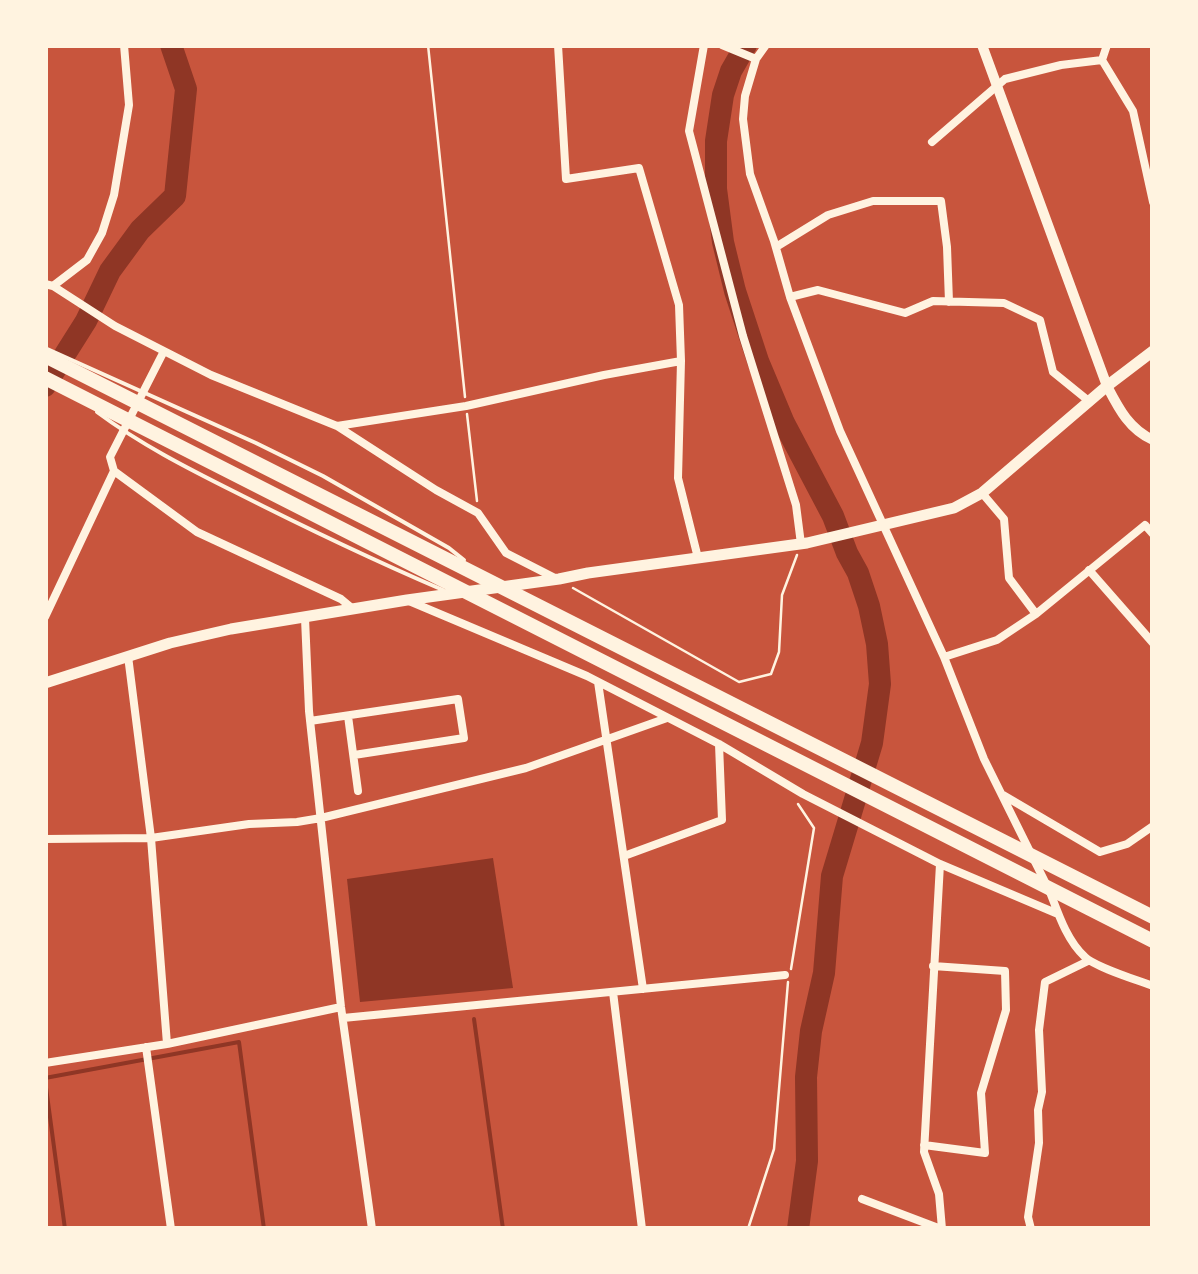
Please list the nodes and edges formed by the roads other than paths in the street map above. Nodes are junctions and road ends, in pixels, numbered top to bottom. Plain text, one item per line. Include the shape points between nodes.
1 (124, 45) edge
2 (558, 45) edge
3 (704, 45) edge
4 (722, 45) edge
5 (766, 45) edge
6 (982, 45) edge
7 (1108, 45) edge
8 (756, 59) junction
9 (1102, 60) junction
10 (997, 85) junction
11 (932, 142) dead end
12 (1153, 202) edge
13 (776, 247) junction
14 (49, 285) edge
15 (790, 297) junction
16 (950, 302) junction
17 (164, 351) junction
18 (1153, 351) edge
19 (45, 352) edge
20 (681, 362) junction
21 (45, 378) edge
22 (1108, 386) junction
23 (1090, 402) junction
24 (337, 426) junction
25 (1153, 440) edge
26 (114, 471) junction
27 (982, 493) junction
28 (1153, 519) edge
29 (1144, 525) junction
30 (878, 527) junction
31 (1153, 534) edge
32 (804, 544) junction
33 (698, 558) junction
34 (1089, 570) junction
35 (559, 580) junction
36 (407, 600) junction
37 (353, 610) junction
38 (1036, 614) junction
39 (45, 617) edge
40 (305, 618) junction
41 (1153, 643) edge
42 (128, 656) junction
43 (944, 657) junction
44 (598, 682) junction
45 (45, 683) edge
46 (348, 716) junction
47 (668, 718) junction
48 (310, 722) junction
49 (608, 739) junction
50 (719, 744) junction
51 (354, 755) junction
52 (358, 791) dead end
53 (1003, 795) junction
54 (321, 818) junction
55 (1153, 826) edge
56 (151, 838) junction
57 (45, 839) edge
58 (624, 856) junction
59 (940, 864) junction
60 (1058, 914) junction
61 (1153, 917) edge
62 (1153, 941) edge
63 (1088, 961) junction
64 (934, 966) junction
65 (785, 975) dead end
66 (1153, 986) edge
67 (643, 989) junction
68 (613, 992) junction
69 (341, 1007) junction
70 (343, 1018) junction
71 (167, 1044) junction
72 (146, 1047) junction
73 (45, 1063) edge
74 (924, 1146) junction
75 (862, 1199) dead end
76 (171, 1229) edge
77 (372, 1229) edge
78 (642, 1229) edge
79 (942, 1229) edge
80 (1031, 1229) edge

1 - 14 street via 129,105 114,195 87,260
2 - 20 street via 566,178 639,168 679,305
3 - 32 street via 689,131
4 - 8 street
5 - 8 street
6 - 10 main road
7 - 9 street
8 - 13 street via 744,119 750,174
9 - 10 street
9 - 12 street via 1134,111
10 - 11 street
10 - 22 main road
13 - 15 street
13 - 16 street via 828,215 873,201 940,201
14 - 17 street
15 - 16 street via 818,290 904,313
15 - 30 street
16 - 23 street via 1004,304 1040,320 1053,372
17 - 24 street
17 - 26 street via 110,457
18 - 22 main road
19 - 61 highway
20 - 24 street
20 - 33 street via 678,478
21 - 62 highway via 131,430
22 - 23 main road
22 - 25 main road via 1124,416
23 - 27 main road
24 - 35 street via 478,513 506,553
26 - 37 street via 198,532
26 - 39 street
27 - 30 main road via 954,508
27 - 38 street via 1004,519 1009,578
28 - 29 street
29 - 31 street
29 - 34 street
30 - 32 main road
30 - 43 street
32 - 33 main road
33 - 35 main road
34 - 38 street
34 - 41 street
35 - 36 main road
36 - 37 main road
36 - 44 street
37 - 40 main road
38 - 43 street via 998,640
40 - 42 main road
40 - 48 street
42 - 45 main road
42 - 56 street
43 - 53 street
44 - 47 street
44 - 49 street
46 - 48 street
46 - 51 street
46 - 51 street via 458,699 464,738
47 - 49 street
47 - 50 street
48 - 54 street
49 - 54 street via 526,768
49 - 58 street
50 - 58 street via 722,820
50 - 59 street
51 - 52 street
53 - 55 street via 1100,852
53 - 60 street
54 - 56 street
54 - 69 street
56 - 57 street
56 - 71 street
58 - 67 street
59 - 60 street
59 - 64 street
60 - 63 street
63 - 66 street
63 - 80 street via 1046,982
64 - 74 street
64 - 74 street via 1005,971 1006,1010 982,1093 985,1153
65 - 67 street
67 - 68 street
68 - 70 street
68 - 78 street
69 - 70 street
69 - 71 street
70 - 77 street
71 - 72 street
72 - 73 street
72 - 76 street
74 - 79 street
75 - 79 street

